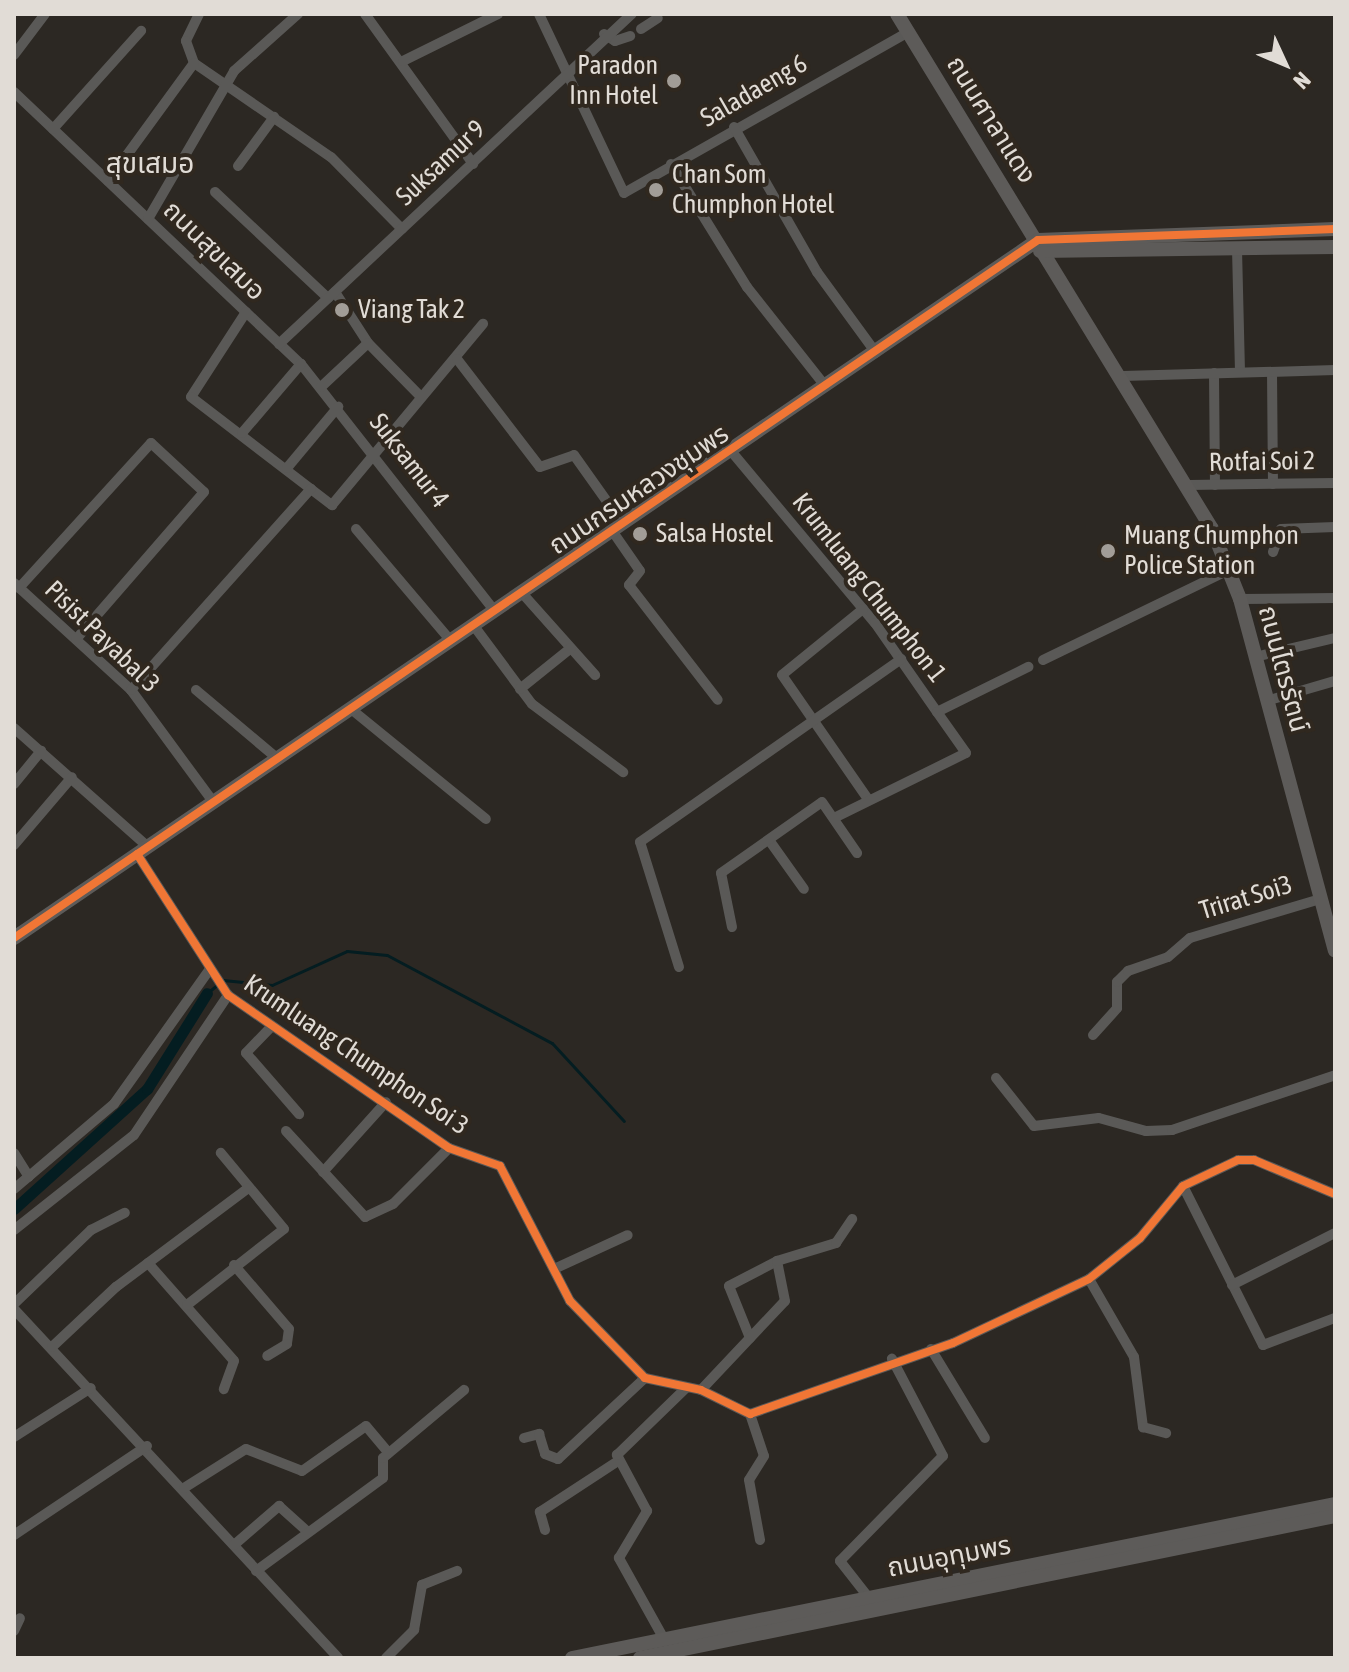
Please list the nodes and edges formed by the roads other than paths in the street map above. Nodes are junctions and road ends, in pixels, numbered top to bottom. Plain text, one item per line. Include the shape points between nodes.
1 (45, 14) edge
2 (199, 14) edge
3 (298, 14) edge
4 (365, 14) edge
5 (498, 14) edge
6 (539, 14) edge
7 (632, 14) edge
8 (897, 14) edge
9 (658, 15) edge
10 (641, 29) dead end
11 (141, 31) dead end
12 (908, 32) junction
13 (604, 34) junction
14 (630, 36) dead end
15 (14, 55) edge
16 (403, 61) junction
17 (194, 63) junction
18 (568, 75) junction
19 (225, 85) junction
20 (14, 92) edge
21 (274, 117) junction
22 (734, 127) junction
23 (53, 129) junction
24 (473, 164) junction
25 (671, 164) junction
26 (238, 166) dead end
27 (108, 181) junction
28 (215, 192) dead end
29 (148, 219) junction
30 (402, 229) junction
31 (1335, 229) edge
32 (1237, 232) junction
33 (1154, 234) junction
34 (1037, 247) junction
35 (1335, 247) edge
36 (1237, 249) junction
37 (1154, 250) junction
38 (332, 295) junction
39 (246, 312) junction
40 (483, 324) dead end
41 (368, 343) junction
42 (279, 344) junction
43 (876, 353) junction
44 (457, 359) junction
45 (301, 364) junction
46 (1335, 370) edge
47 (1240, 372) junction
48 (1272, 372) junction
49 (1214, 373) junction
50 (1123, 376) junction
51 (321, 387) junction
52 (826, 387) junction
53 (421, 397) junction
54 (338, 407) junction
55 (242, 433) junction
56 (376, 451) junction
57 (731, 451) junction
58 (287, 468) junction
59 (1335, 483) edge
60 (1273, 484) junction
61 (1189, 485) junction
62 (1215, 485) junction
63 (311, 489) junction
64 (1335, 527) edge
65 (618, 528) junction
66 (356, 529) dead end
67 (1273, 552) dead end
68 (1230, 569) junction
69 (17, 586) edge
70 (522, 593) junction
71 (1335, 598) edge
72 (1240, 599) junction
73 (863, 609) junction
74 (495, 611) junction
75 (474, 626) junction
76 (1335, 638) edge
77 (76, 639) junction
78 (451, 641) junction
79 (571, 648) junction
80 (1255, 657) junction
81 (901, 659) junction
82 (1043, 660) dead end
83 (1028, 667) dead end
84 (595, 675) dead end
85 (1335, 681) edge
86 (520, 689) junction
87 (131, 690) junction
88 (196, 690) dead end
89 (718, 700) dead end
90 (1266, 701) junction
91 (351, 709) junction
92 (937, 712) junction
93 (812, 718) junction
94 (14, 728) edge
95 (41, 751) junction
96 (278, 759) junction
97 (623, 772) dead end
98 (72, 777) junction
99 (14, 784) edge
100 (868, 799) junction
101 (214, 803) junction
102 (834, 818) junction
103 (486, 819) dead end
104 (769, 840) junction
105 (14, 845) edge
106 (142, 851) junction
107 (857, 853) dead end
108 (804, 889) dead end
109 (1320, 899) junction
110 (732, 927) dead end
111 (14, 938) edge
112 (1335, 950) edge
113 (679, 967) dead end
114 (212, 971) junction
115 (227, 993) junction
116 (271, 1027) junction
117 (1093, 1035) dead end
118 (1335, 1075) edge
119 (996, 1078) dead end
120 (386, 1102) junction
121 (299, 1114) dead end
122 (286, 1131) dead end
123 (449, 1148) junction
124 (14, 1153) edge
125 (221, 1153) dead end
126 (323, 1172) junction
127 (29, 1177) junction
128 (1183, 1186) junction
129 (14, 1189) edge
130 (247, 1189) junction
131 (1335, 1194) edge
132 (125, 1213) dead end
133 (852, 1219) dead end
134 (14, 1230) edge
135 (1335, 1233) edge
136 (628, 1235) dead end
137 (777, 1261) junction
138 (148, 1263) junction
139 (234, 1265) junction
140 (554, 1269) junction
141 (1089, 1279) junction
142 (1232, 1285) junction
143 (187, 1305) junction
144 (14, 1306) edge
145 (1335, 1318) edge
146 (750, 1338) junction
147 (52, 1347) junction
148 (931, 1349) junction
149 (267, 1356) dead end
150 (892, 1359) junction
151 (645, 1378) junction
152 (91, 1388) junction
153 (686, 1388) junction
154 (224, 1389) dead end
155 (464, 1390) dead end
156 (701, 1390) junction
157 (750, 1414) junction
158 (1166, 1433) dead end
159 (14, 1437) edge
160 (524, 1438) dead end
161 (985, 1438) dead end
162 (147, 1446) junction
163 (389, 1453) junction
164 (618, 1461) junction
165 (184, 1488) junction
166 (1335, 1504) edge
167 (1335, 1516) edge
168 (545, 1530) dead end
169 (308, 1532) junction
170 (14, 1535) edge
171 (760, 1540) dead end
172 (234, 1545) junction
173 (256, 1571) junction
174 (457, 1571) dead end
175 (869, 1598) junction
176 (20, 1618) dead end
177 (14, 1631) edge
178 (664, 1639) junction
179 (338, 1658) edge
180 (386, 1658) edge
181 (572, 1658) edge
182 (640, 1658) edge

1 - 15 street
2 - 17 street via 186,41
3 - 19 street
4 - 16 street
5 - 16 street
6 - 18 street
7 - 13 street, Suksamur 9
8 - 12 street, ถนนศาลาแดง
9 - 10 street
11 - 23 street
12 - 22 street, Saladaeng 6
12 - 34 street, ถนนศาลาแดง
13 - 14 street via 615,41
13 - 18 street, Suksamur 9
16 - 24 street
17 - 19 street
17 - 27 street
18 - 24 street, Suksamur 9
18 - 25 street, Saladaeng 6 via 624,193
19 - 21 street
19 - 29 street
20 - 23 street, ถนนสุขเสมอ
21 - 26 street
21 - 30 street via 331,157
22 - 25 street, Saladaeng 6
22 - 43 street via 817,272
23 - 27 street, ถนนสุขเสมอ
24 - 30 street, Suksamur 9
25 - 52 street via 747,287
27 - 29 street, ถนนสุขเสมอ
28 - 38 street
29 - 39 street, ถนนสุขเสมอ
30 - 38 street, Suksamur 9
31 - 32 street
32 - 33 street
32 - 36 street
33 - 34 street
33 - 37 street
34 - 37 street
34 - 43 street, ถนนกรมหลวงชุมพร
34 - 50 street, ถนนไตรรัตน์
35 - 36 street
36 - 37 street
36 - 47 street
38 - 41 street
38 - 42 street, Suksamur 9
39 - 42 street, ถนนสุขเสมอ
39 - 55 street via 191,397
40 - 44 street
41 - 51 street
41 - 53 street
42 - 45 street, Suksamur 4
43 - 52 street, ถนนกรมหลวงชุมพร
44 - 53 street
44 - 65 street via 540,467 574,455
45 - 51 street, Suksamur 4
45 - 55 street
46 - 48 street
47 - 48 street
47 - 49 street
48 - 60 street
49 - 50 street
49 - 62 street
50 - 61 street, ถนนไตรรัตน์
51 - 54 street, Suksamur 4
52 - 57 street, ถนนกรมหลวงชุมพร
53 - 56 street
54 - 56 street, Suksamur 4
54 - 58 street
55 - 58 street
56 - 63 street via 332,505
56 - 74 street, Suksamur 4
57 - 65 street, ถนนกรมหลวงชุมพร
57 - 73 street, Krumluang Chumphon 1
58 - 63 street
59 - 60 street, Rotfai Soi 2
60 - 62 street, Rotfai Soi 2
61 - 62 street, Rotfai Soi 2
61 - 68 street, ถนนไตรรัตน์
63 - 87 street
64 - 67 street via 1281,529
65 - 70 street, ถนนกรมหลวงชุมพร
65 - 89 street via 640,571 629,585
66 - 78 street
68 - 72 street, ถนนไตรรัตน์
68 - 82 street
69 - 77 street, Pisist Payabal 3
69 - 77 street via 151,443 204,492
70 - 74 street, ถนนกรมหลวงชุมพร
70 - 79 street
71 - 72 street
72 - 80 street, ถนนไตรรัตน์
73 - 81 street, Krumluang Chumphon 1
73 - 93 street via 785,669
74 - 75 street, ถนนกรมหลวงชุมพร
75 - 78 street, ถนนกรมหลวงชุมพร
75 - 86 street
76 - 80 street
77 - 87 street, Pisist Payabal 3
78 - 91 street, ถนนกรมหลวงชุมพร
79 - 84 street
79 - 86 street
80 - 90 street, ถนนไตรรัตน์
81 - 92 street, Krumluang Chumphon 1
81 - 93 street
83 - 92 street, Krumluang Chumphon 1
85 - 90 street
86 - 97 street via 554,724
87 - 101 street, Pisist Payabal 3
88 - 96 street
90 - 109 street, ถนนไตรรัตน์
91 - 96 street, ถนนกรมหลวงชุมพร
91 - 103 street
92 - 100 street via 966,753
93 - 100 street
93 - 113 street via 640,842
94 - 95 street, Krumluang Chumphon Soi 3
95 - 98 street, Krumluang Chumphon Soi 3
95 - 99 street
96 - 101 street, ถนนกรมหลวงชุมพร
98 - 105 street
98 - 106 street, Krumluang Chumphon Soi 3
100 - 102 street
101 - 106 street, ถนนกรมหลวงชุมพร
102 - 104 street via 822,802
102 - 107 street
104 - 108 street
104 - 110 street via 721,873
106 - 111 street, ถนนกรมหลวงชุมพร
106 - 114 street, Krumluang Chumphon Soi 3
109 - 112 street, ถนนไตรรัตน์
109 - 117 street, Trirat Soi3 via 1190,938 1168,957 1128,971 1117,982 1117,1008
114 - 115 street, Krumluang Chumphon Soi 3
114 - 127 street via 114,1104
115 - 116 street, Krumluang Chumphon Soi 3
115 - 134 street via 134,1135 91,1176
116 - 120 street, Krumluang Chumphon Soi 3
116 - 121 street via 246,1053
118 - 119 street via 1172,1130 1146,1131 1099,1118 1034,1126
120 - 123 street, Krumluang Chumphon Soi 3
120 - 126 street
122 - 126 street
123 - 126 street via 393,1204 365,1217
123 - 140 street, Krumluang Chumphon Soi 3 via 500,1166
124 - 127 street
125 - 130 street
127 - 129 street
128 - 131 street via 1254,1160
128 - 141 street via 1140,1238
128 - 142 street
130 - 138 street
130 - 139 street via 284,1229
132 - 144 street via 91,1230
133 - 137 street via 836,1243
135 - 142 street
136 - 140 street
137 - 146 street via 787,1296
137 - 146 street via 729,1286
138 - 143 street
138 - 147 street
139 - 143 street
139 - 149 street via 289,1329 287,1344
140 - 151 street, Krumluang Chumphon Soi 3 via 570,1301
141 - 148 street
141 - 158 street via 1134,1357 1143,1427
142 - 145 street via 1263,1345
143 - 154 street via 234,1361
144 - 147 street
146 - 156 street
147 - 152 street
148 - 150 street
148 - 161 street
150 - 157 street
150 - 175 street via 943,1456 840,1561
151 - 153 street
151 - 160 street via 558,1459 545,1454 539,1434
152 - 159 street
152 - 162 street
153 - 156 street
153 - 164 street via 619,1448
155 - 163 street
156 - 157 street
157 - 171 street via 764,1456 749,1480
162 - 165 street
162 - 170 street
163 - 165 street via 366,1426 302,1471 246,1449
163 - 169 street via 380,1465 383,1478
164 - 168 street via 540,1512
164 - 178 street via 647,1511 619,1558
165 - 172 street
166 - 175 street, ถนนอุทุมพร
167 - 182 street, ถนนอุทุมพร
169 - 172 street via 279,1506
169 - 173 street
172 - 173 street
173 - 179 street
174 - 180 street via 422,1585 417,1624
175 - 178 street, ถนนอุทุมพร
176 - 177 street
178 - 181 street, ถนนอุทุมพร

